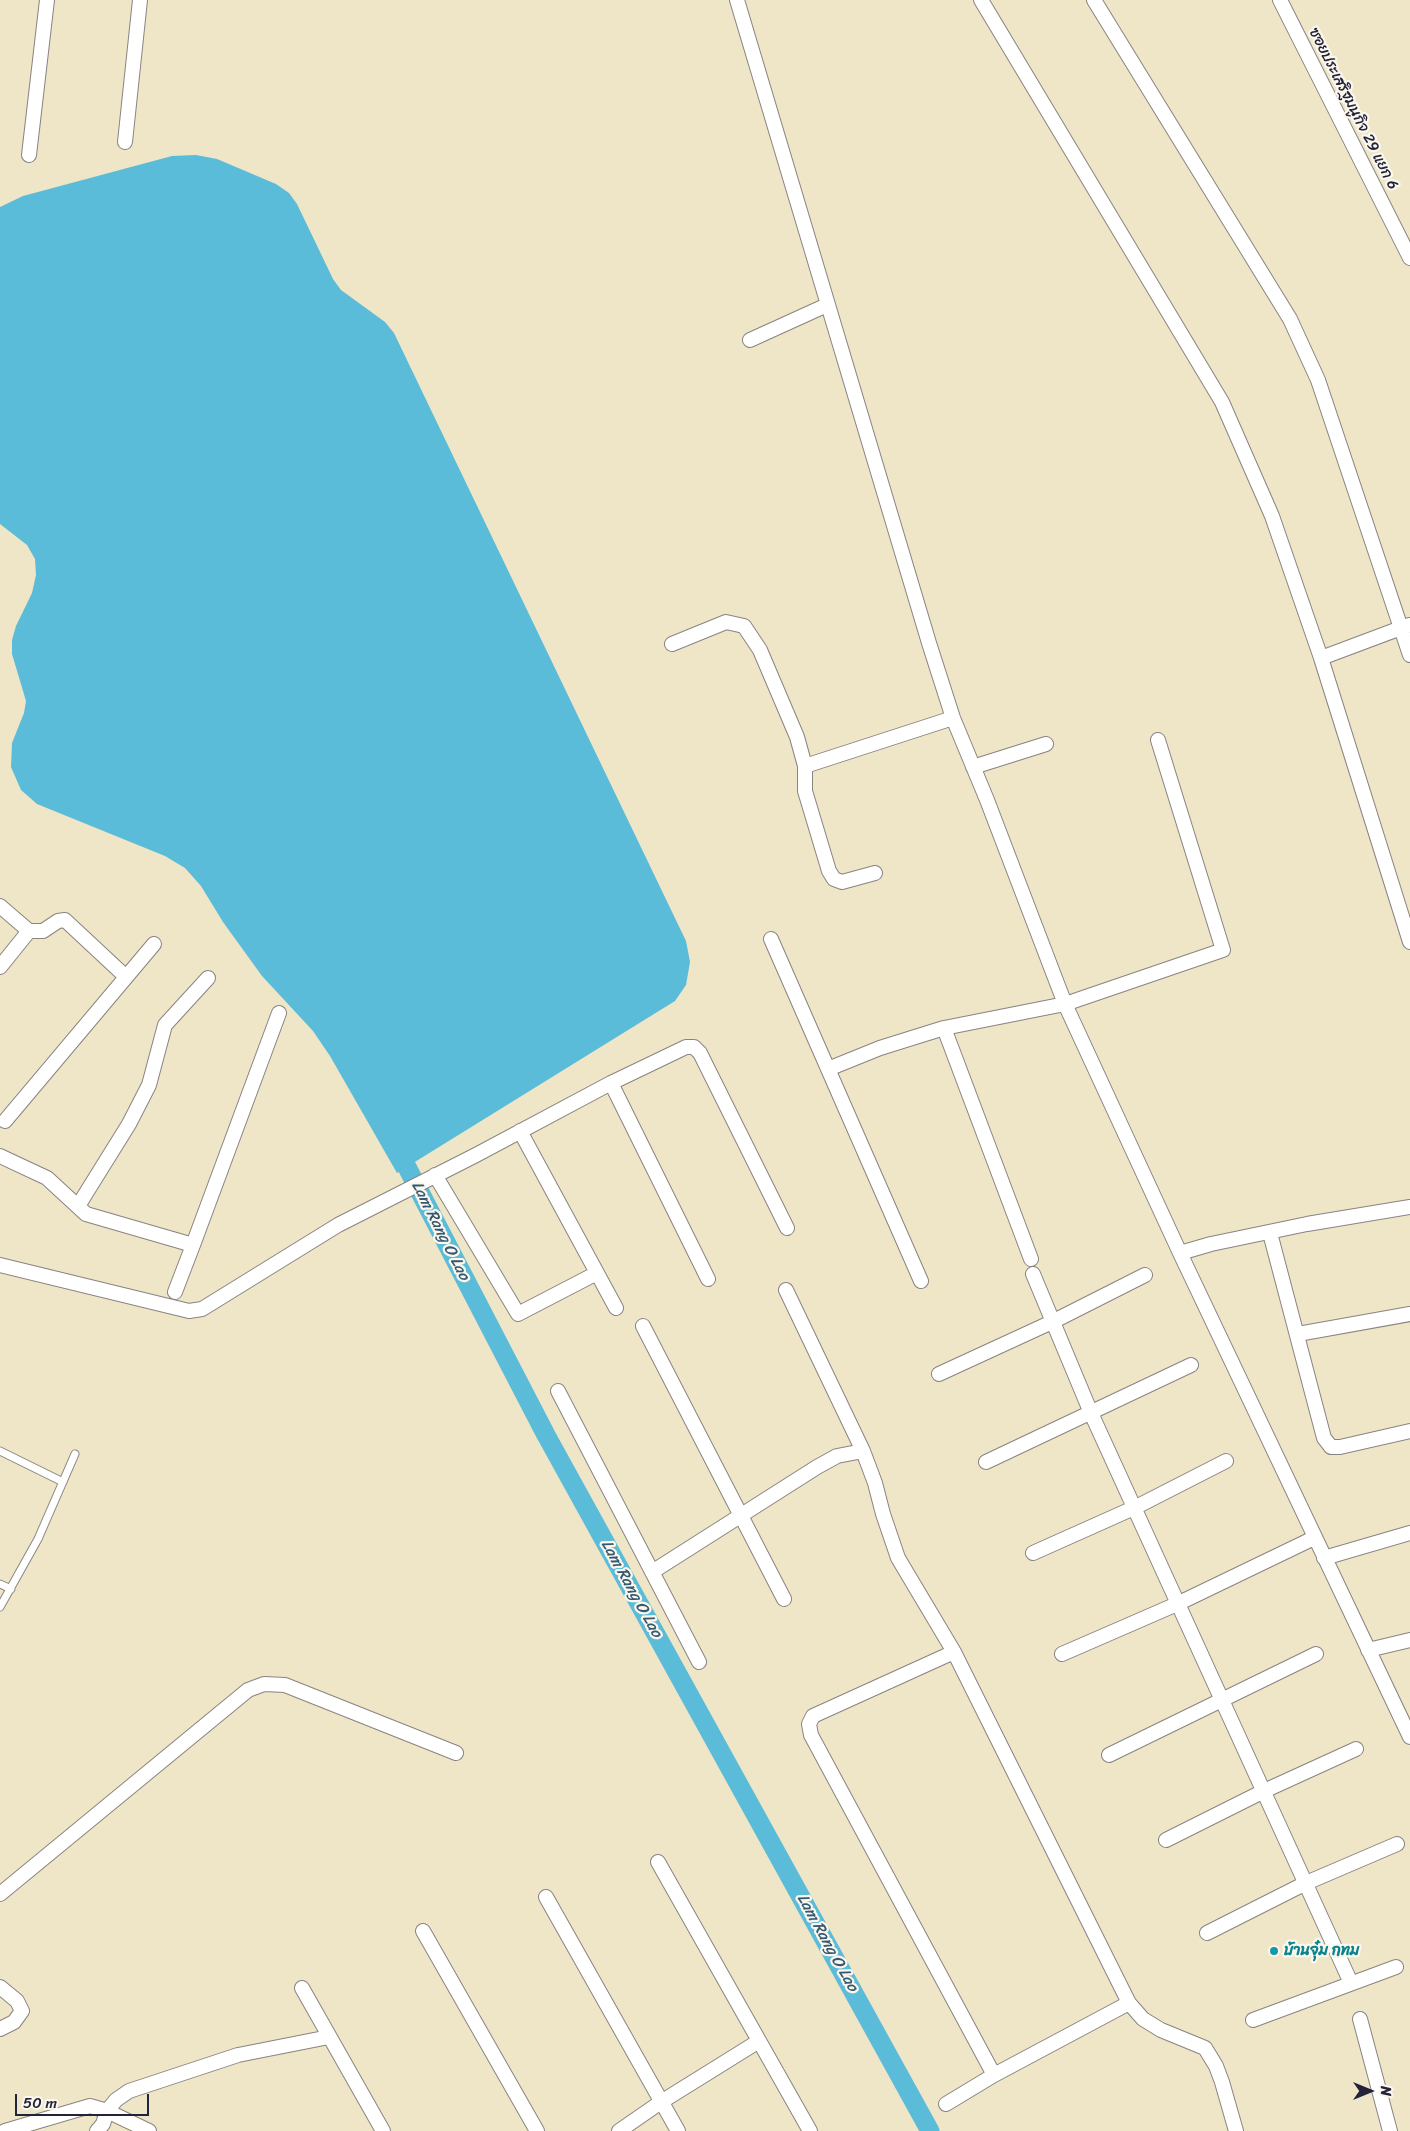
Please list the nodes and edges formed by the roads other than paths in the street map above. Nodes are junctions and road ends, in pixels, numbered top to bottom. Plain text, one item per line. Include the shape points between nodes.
1 (47, 0) edge
2 (140, 0) edge
3 (737, 0) edge
4 (980, 0) edge
5 (1094, 0) edge
6 (1280, 0) edge
7 (125, 142) dead end
8 (29, 155) dead end
9 (1410, 258) edge
10 (827, 305) junction
11 (750, 340) dead end
12 (1405, 626) edge
13 (672, 644) dead end
14 (1410, 655) edge
15 (1321, 658) junction
16 (954, 718) junction
17 (1158, 740) dead end
18 (1046, 744) dead end
19 (805, 766) junction
20 (973, 767) junction
21 (875, 873) dead end
22 (1404, 900) edge
23 (0, 906) edge
24 (29, 931) junction
25 (772, 939) dead end
26 (1410, 942) edge
27 (154, 944) dead end
28 (0, 967) edge
29 (125, 976) junction
30 (208, 978) dead end
31 (1065, 1004) junction
32 (279, 1013) dead end
33 (944, 1028) junction
34 (828, 1068) junction
35 (611, 1083) junction
36 (5, 1121) dead end
37 (520, 1132) junction
38 (0, 1156) edge
39 (435, 1175) junction
40 (78, 1206) junction
41 (1410, 1207) edge
42 (787, 1228) dead end
43 (1270, 1233) junction
44 (193, 1245) junction
45 (1180, 1253) junction
46 (1030, 1259) dead end
47 (0, 1265) edge
48 (597, 1273) junction
49 (1034, 1274) dead end
50 (1145, 1275) dead end
51 (708, 1279) dead end
52 (921, 1281) dead end
53 (786, 1290) dead end
54 (176, 1292) dead end
55 (616, 1308) dead end
56 (1410, 1314) edge
57 (1052, 1322) junction
58 (643, 1326) dead end
59 (1298, 1334) junction
60 (1191, 1365) dead end
61 (939, 1374) dead end
62 (558, 1392) dead end
63 (1091, 1413) junction
64 (1410, 1431) edge
65 (0, 1451) edge
66 (863, 1451) junction
67 (75, 1454) dead end
68 (1226, 1461) dead end
69 (986, 1462) dead end
70 (63, 1482) junction
71 (1136, 1507) junction
72 (740, 1516) junction
73 (1410, 1533) edge
74 (1314, 1538) junction
75 (1033, 1553) dead end
76 (1324, 1558) junction
77 (652, 1572) junction
78 (0, 1584) edge
79 (11, 1589) junction
80 (784, 1599) dead end
81 (1177, 1604) junction
82 (0, 1607) edge
83 (1410, 1640) edge
84 (1368, 1650) junction
85 (954, 1652) junction
86 (1062, 1654) dead end
87 (1316, 1654) dead end
88 (699, 1662) dead end
89 (1221, 1700) junction
90 (1410, 1737) edge
91 (1356, 1749) dead end
92 (456, 1753) dead end
93 (1109, 1754) dead end
94 (1264, 1791) junction
95 (1166, 1840) dead end
96 (1397, 1844) dead end
97 (658, 1862) dead end
98 (1306, 1883) junction
99 (0, 1894) edge
100 (546, 1897) dead end
101 (423, 1931) dead end
102 (1207, 1933) dead end
103 (1396, 1967) dead end
104 (1351, 1982) junction
105 (0, 1987) edge
106 (302, 1988) dead end
107 (1130, 2003) junction
108 (1360, 2019) dead end
109 (1253, 2020) dead end
110 (0, 2029) edge
111 (329, 2036) junction
112 (759, 2041) junction
113 (994, 2075) junction
114 (661, 2102) junction
115 (946, 2104) dead end
116 (107, 2111) junction
117 (5, 2131) edge
118 (97, 2131) edge
119 (149, 2131) edge
120 (383, 2131) edge
121 (537, 2131) edge
122 (618, 2131) edge
123 (678, 2131) edge
124 (810, 2131) edge
125 (1236, 2131) edge
126 (1390, 2131) edge

1 - 8 street
2 - 7 street
3 - 10 street
4 - 15 street via 1222,402 1272,516
5 - 12 street via 1290,319 1318,380
6 - 9 street, ซอยประเสริฐมนูกิจ 29 แยก 6
10 - 11 street
10 - 16 street
12 - 14 street
12 - 15 street
13 - 19 street via 726,622 744,626 760,650 797,737
15 - 22 street
16 - 19 street
16 - 20 street
17 - 31 street via 1222,950
18 - 20 street
19 - 21 street via 805,792 834,880 842,882
20 - 31 street
22 - 26 street
23 - 24 street
24 - 28 street
24 - 29 street via 43,931 65,920
25 - 34 street
27 - 29 street
29 - 36 street
30 - 40 street via 165,1025 149,1085
31 - 33 street
31 - 45 street
32 - 44 street
33 - 34 street
33 - 46 street
34 - 52 street
35 - 37 street
35 - 42 street via 694,1047 700,1053
35 - 51 street
37 - 39 street
37 - 48 street
38 - 40 street via 47,1178
39 - 47 street via 338,1225 202,1309 189,1311
39 - 48 street via 518,1314
40 - 44 street via 86,1214
41 - 43 street
43 - 45 street
43 - 59 street
44 - 54 street
45 - 74 street
48 - 55 street
49 - 57 street
50 - 57 street
53 - 66 street
56 - 59 street
57 - 61 street
57 - 63 street
58 - 72 street
59 - 64 street via 1324,1438 1331,1447
60 - 63 street
62 - 77 street
63 - 69 street
63 - 71 street
65 - 70 lane
66 - 72 street via 837,1456
66 - 85 street via 898,1558
67 - 70 lane
68 - 71 street
70 - 79 lane
71 - 75 street
71 - 81 street
72 - 77 street
72 - 80 street
73 - 76 street
74 - 76 street
74 - 81 street
76 - 84 street
77 - 88 street
78 - 79 lane
79 - 82 lane
81 - 86 street
81 - 89 street
83 - 84 street
84 - 90 street
85 - 107 street
85 - 113 street via 813,1716 809,1724 811,1735
87 - 89 street
89 - 93 street
89 - 94 street
91 - 94 street
92 - 99 street via 285,1685 264,1684 248,1690
94 - 95 street
94 - 98 street
96 - 98 street
97 - 112 street
98 - 102 street
98 - 104 street
100 - 114 street
101 - 121 street
103 - 104 street
104 - 109 street
105 - 110 street via 17,2001 22,2011 14,2022
106 - 111 street
107 - 113 street
107 - 125 street via 1143,2019 1161,2030 1205,2048 1222,2082
108 - 126 street
111 - 116 street via 238,2055 180,2073 129,2091
111 - 120 street
112 - 114 street
112 - 124 street
113 - 115 street
114 - 122 street
114 - 123 street
116 - 117 street via 90,2106
116 - 118 street
116 - 119 street

